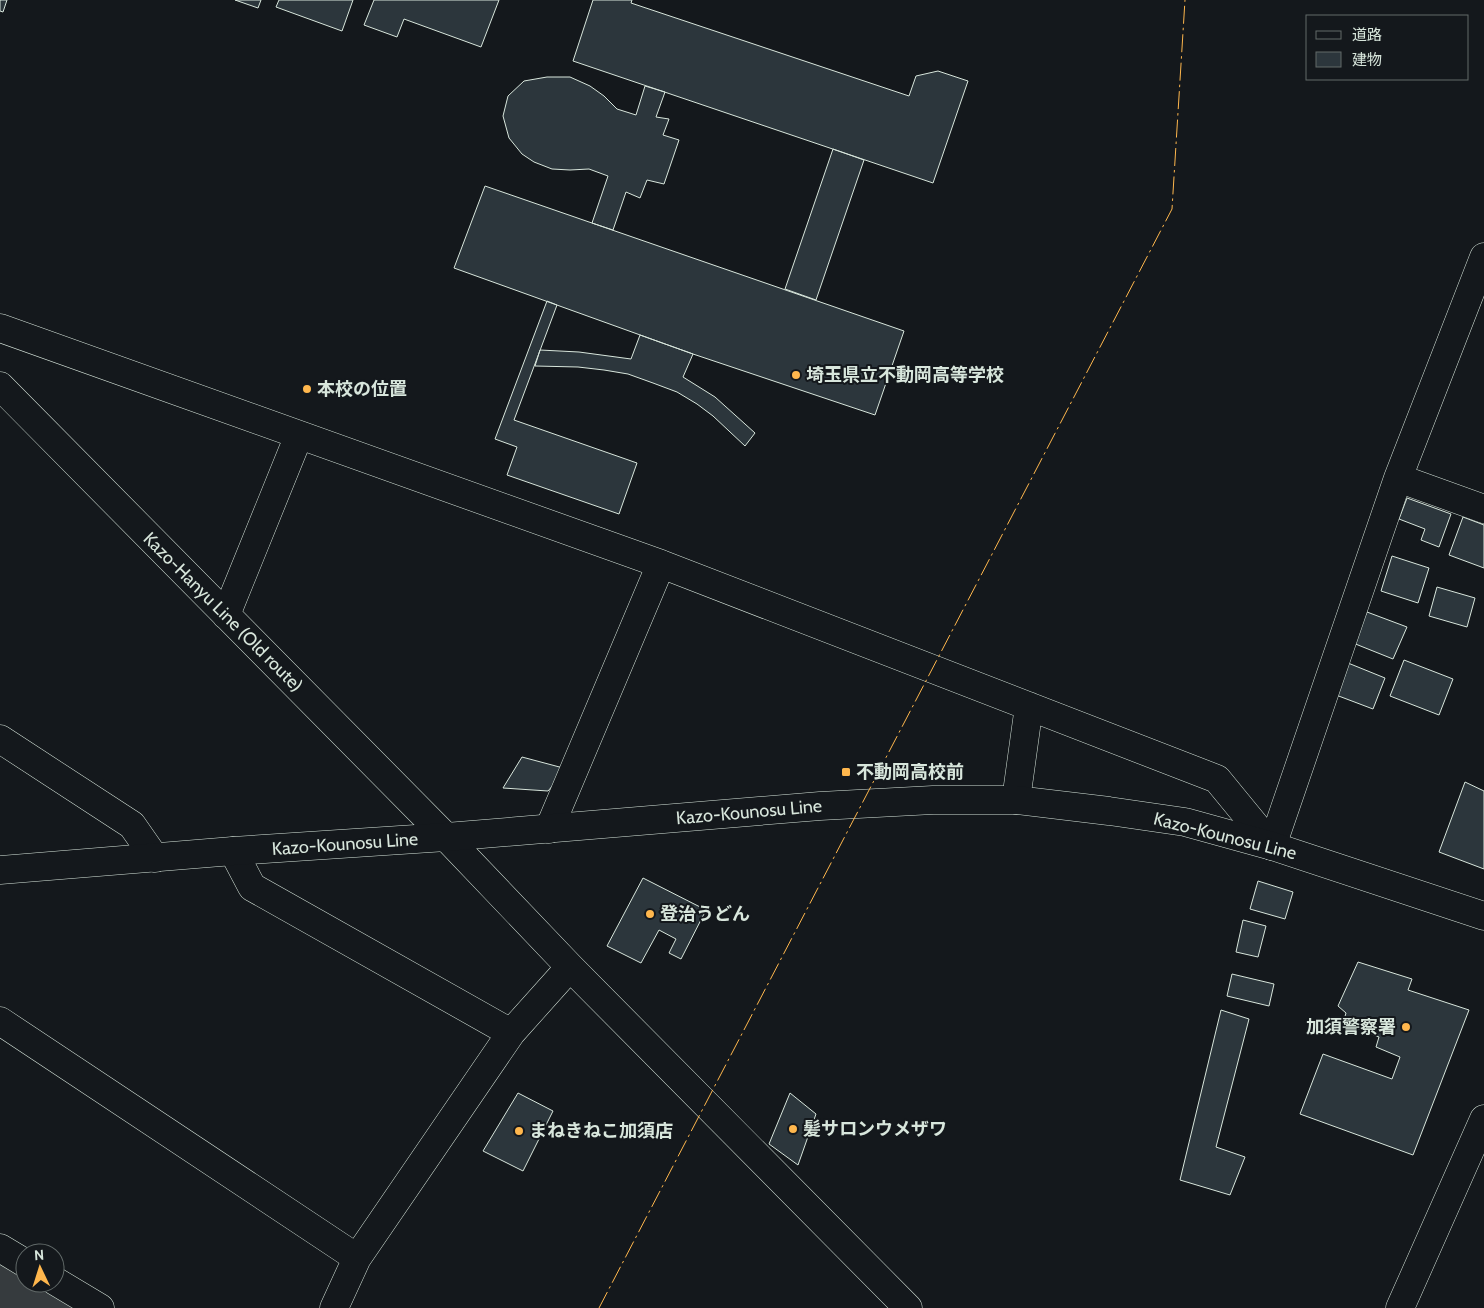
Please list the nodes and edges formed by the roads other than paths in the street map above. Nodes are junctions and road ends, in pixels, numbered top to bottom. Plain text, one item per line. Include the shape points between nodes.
1 (1483, 265) edge
2 (0, 328) edge
3 (0, 386) edge
4 (300, 435) junction
5 (1398, 478) junction
6 (1484, 510) edge
7 (661, 564) junction
8 (226, 615) junction
9 (1029, 706) junction
10 (0, 739) edge
11 (1016, 800) junction
12 (549, 829) junction
13 (446, 837) junction
14 (1272, 846) junction
15 (233, 851) junction
16 (155, 858) junction
17 (0, 870) edge
18 (1484, 916) edge
19 (570, 966) junction
20 (0, 1021) edge
21 (512, 1033) junction
22 (1484, 1119) edge
23 (0, 1248) edge
24 (15, 1257) edge
25 (357, 1258) junction
26 (65, 1287) edge
27 (100, 1308) edge
28 (334, 1308) edge
29 (908, 1308) edge
30 (1400, 1308) edge

1 - 5 street
2 - 4 street
3 - 8 street, Kazo-Hanyu Line (Old route)
4 - 7 street
4 - 8 street
5 - 6 street
5 - 14 street
7 - 9 street
7 - 12 street
8 - 13 street, Kazo-Hanyu Line (Old route)
9 - 11 street
9 - 14 street via 1217,779
10 - 16 street via 132,825
11 - 12 street, Kazo-Kounosu Line via 933,800 820,806
11 - 14 street, Kazo-Kounosu Line via 1185,822
12 - 13 street, Kazo-Kounosu Line
13 - 15 street, Kazo-Kounosu Line
13 - 19 street, Kazo-Hanyu Line (Old route)
14 - 18 street, Kazo-Kounosu Line
15 - 16 street, Kazo-Kounosu Line
15 - 21 street via 252,887
16 - 17 street, Kazo-Kounosu Line
19 - 21 street
19 - 29 street, Kazo-Hanyu Line (Old route)
20 - 25 street
21 - 25 street
22 - 30 street
23 - 24 street
25 - 28 street
26 - 27 street

